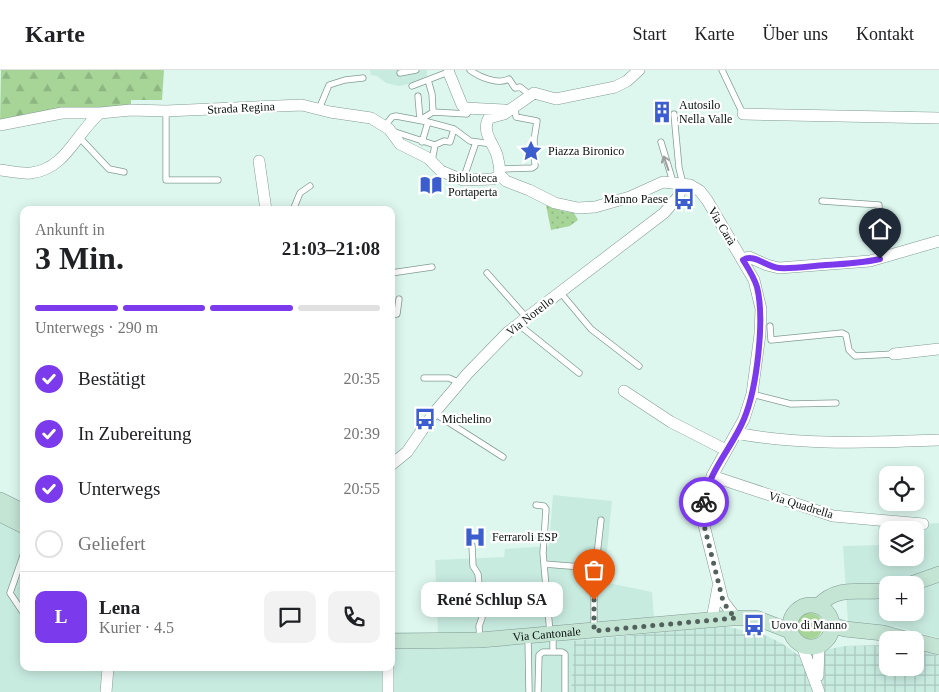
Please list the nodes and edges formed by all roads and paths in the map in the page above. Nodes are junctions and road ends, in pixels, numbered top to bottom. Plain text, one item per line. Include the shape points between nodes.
1 (416, 70) edge
2 (470, 70) edge
3 (639, 70) edge
4 (722, 70) edge
5 (449, 71) edge
6 (400, 72) dead end
7 (363, 78) dead end
8 (428, 80) junction
9 (412, 86) dead end
10 (530, 95) junction
11 (418, 96) dead end
12 (512, 108) junction
13 (319, 109) junction
14 (469, 109) junction
15 (166, 111) junction
16 (434, 112) junction
17 (100, 113) junction
18 (674, 114) dead end
19 (743, 114) joint
20 (939, 118) edge
21 (420, 120) junction
22 (428, 122) junction
23 (0, 125) edge
24 (454, 129) junction
25 (388, 130) junction
26 (79, 137) junction
27 (422, 142) junction
28 (476, 142) junction
29 (661, 142) dead end
30 (492, 144) junction
31 (435, 145) junction
32 (432, 161) junction
33 (260, 162) dead end
34 (0, 170) edge
35 (124, 172) dead end
36 (500, 172) junction
37 (218, 180) dead end
38 (463, 180) junction
39 (678, 183) junction
40 (310, 186) dead end
41 (822, 201) dead end
42 (266, 206) edge
43 (295, 206) edge
44 (939, 241) edge
45 (880, 259) junction
46 (743, 260) junction
47 (432, 267) dead end
48 (395, 272) edge
49 (487, 273) dead end
50 (560, 292) junction
51 (399, 299) dead end
52 (395, 314) edge
53 (522, 321) junction
54 (770, 326) dead end
55 (939, 349) edge
56 (894, 354) joint
57 (639, 366) dead end
58 (579, 373) dead end
59 (424, 378) dead end
60 (460, 383) junction
61 (624, 390) dead end
62 (752, 394) junction
63 (836, 403) dead end
64 (434, 414) junction
65 (736, 433) junction
66 (939, 440) edge
67 (726, 450) junction
68 (503, 457) dead end
69 (395, 462) edge
70 (712, 476) junction
71 (0, 500) edge
72 (536, 505) dead end
73 (20, 510) edge
74 (0, 514) edge
75 (601, 520) dead end
76 (889, 521) edge
77 (20, 524) edge
78 (472, 546) dead end
79 (20, 564) edge
80 (544, 564) junction
81 (596, 568) junction
82 (939, 574) edge
83 (924, 579) edge
84 (718, 580) junction
85 (879, 592) edge
86 (20, 608) edge
87 (794, 612) junction
88 (826, 615) junction
89 (736, 618) junction
90 (756, 618) junction
91 (712, 619) junction
92 (594, 631) junction
93 (790, 631) junction
94 (879, 633) edge
95 (552, 635) junction
96 (528, 636) junction
97 (480, 640) junction
98 (879, 640) edge
99 (395, 641) edge
100 (822, 644) junction
101 (924, 644) edge
102 (802, 646) junction
103 (939, 648) edge
104 (553, 652) junction
105 (108, 671) edge
106 (388, 671) edge
107 (819, 689) edge
108 (106, 692) edge
109 (388, 692) edge
110 (529, 692) edge
111 (538, 692) edge
112 (565, 692) edge

1 - 6 lane
2 - 10 lane via 495,81 509,79 515,88 520,87
3 - 10 street via 615,87 556,99 536,92
4 - 19 lane
5 - 8 lane
5 - 14 street via 462,105
7 - 13 lane via 328,85
8 - 9 lane
8 - 16 lane
10 - 12 street
11 - 21 lane
12 - 14 street
12 - 30 street via 488,120 487,133
12 - 36 lane via 516,117 537,121 534,166
13 - 15 street, Strada Regina via 302,105
13 - 25 street, Strada Regina via 366,116
14 - 16 lane via 467,114
15 - 17 street, Strada Regina
15 - 37 lane via 166,180
16 - 21 lane
17 - 23 street, Strada Regina via 62,114
17 - 26 street
18 - 39 lane
19 - 20 street
21 - 22 lane
21 - 25 lane via 394,116
22 - 24 lane
22 - 27 lane
24 - 28 lane
24 - 31 lane via 450,142
25 - 27 lane
25 - 32 street, Strada Regina via 400,144
26 - 34 street via 57,163 44,170 30,173
26 - 35 lane via 109,169
27 - 31 lane
28 - 30 lane
28 - 38 lane
39 -> 29 lane
30 - 36 street
31 - 32 lane
32 - 38 street, Strada Regina via 441,171
33 - 42 street
36 - 38 street via 493,179
36 - 39 street via 506,181 567,207 589,208 630,197 663,182
39 - 46 street, Via Carà via 696,187 704,196
39 - 50 street, Via Norello via 678,197 664,213
40 - 43 lane via 300,193
41 - 45 lane via 879,205
44 - 45 street
45 - 46 street via 779,268 749,257
46 - 62 street, Via Carà via 754,280 761,309
47 - 48 lane
49 - 53 lane
50 - 53 street, Via Norello
50 - 57 lane via 591,329
51 - 52 lane
53 - 58 lane
53 - 60 street, Via Norello
54 - 56 lane via 771,340 842,333 855,356
55 - 56 street
59 - 60 lane via 449,378
60 - 64 street, Via Norello
61 - 67 street via 671,422
62 - 63 lane via 791,404
62 - 65 street, Via Carà
64 - 68 lane
64 - 69 street, Via Norello via 407,452
65 - 66 street via 787,441
65 - 67 street, Via Carà
67 - 70 street, Via Carà
70 - 76 street, Via Quadrella via 833,516
70 - 84 street, Via Carà via 703,512
71 - 73 main road
72 - 80 lane via 546,509
74 - 77 main road
75 - 81 lane
78 - 97 lane via 482,618
79 - 86 lane via 10,593
80 - 81 lane
80 - 95 lane
81 - 92 lane
82 - 83 main road
84 - 89 street, Via Carà via 724,604
84 - 91 street
85 - 88 main road via 845,600
87 - 88 main road via 805,605
87 - 90 main road
87 - 93 main road
88 - 94 main road via 845,629
88 - 100 main road via 831,634
89 - 90 main road, Via Cantonale
89 - 91 main road, Via Cantonale
90 - 93 main road, Via Cantonale
91 - 92 main road, Via Cantonale
92 - 95 main road, Via Cantonale
93 - 102 main road
95 - 96 main road, Via Cantonale
95 - 104 lane
96 - 97 main road, Via Cantonale
96 - 110 lane
97 - 99 main road, Via Cantonale
98 - 100 main road
100 - 102 main road via 810,648
100 - 107 street
101 - 103 main road
102 - 107 street
104 - 111 lane via 541,652 539,655
104 - 112 lane via 565,654
105 - 108 street
106 - 109 street

